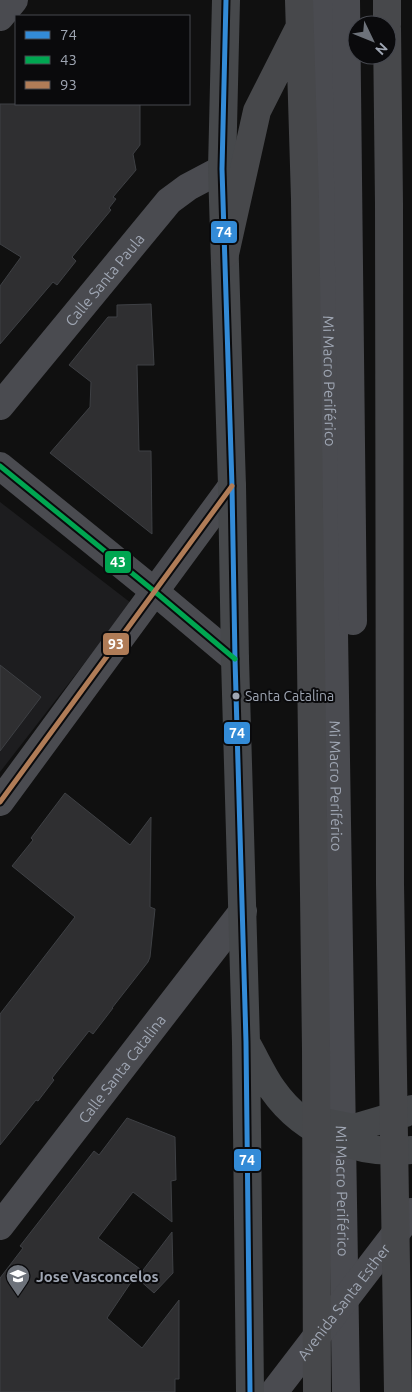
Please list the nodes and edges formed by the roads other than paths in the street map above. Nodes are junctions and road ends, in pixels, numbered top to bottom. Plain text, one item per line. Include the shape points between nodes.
1 (14, 0) edge
2 (226, 0) edge
3 (324, 0) edge
4 (346, 0) edge
5 (387, 0) edge
6 (300, 13) edge
7 (387, 15) edge
8 (0, 18) edge
9 (387, 65) edge
10 (222, 169) junction
11 (225, 254) junction
12 (0, 406) edge
13 (0, 466) edge
14 (232, 486) junction
15 (154, 591) junction
16 (235, 659) junction
17 (0, 802) edge
18 (243, 911) junction
19 (246, 1042) junction
20 (412, 1109) edge
21 (350, 1116) junction
22 (299, 1117) junction
23 (412, 1150) edge
24 (412, 1212) edge
25 (0, 1226) edge
26 (250, 1392) edge
27 (274, 1392) edge
28 (316, 1392) edge
29 (346, 1392) edge
30 (364, 1392) edge
31 (398, 1392) edge

1 - 8 street
2 - 10 main road
3 - 21 street, Mi Macro Periférico
4 - 21 street, Mi Macro Periférico
5 - 7 highway
6 - 11 highway via 257,111
6 - 28 highway via 316,1049
9 - 31 highway via 390,884
10 - 11 main road
10 - 12 street, Calle Santa Paula via 169,201
11 - 14 main road
13 - 15 street
14 - 15 street
14 - 16 main road
15 - 16 street
15 - 17 street
16 - 18 main road
18 - 19 main road
18 - 25 street, Calle Santa Catalina
19 - 22 main road via 273,1090
19 - 26 main road
20 - 22 main road via 354,1128
21 - 29 street, Mi Macro Periférico
21 - 30 street, Mi Macro Periférico
22 - 23 main road via 329,1137 351,1145 374,1150
24 - 27 street, Avenida Santa Esther

